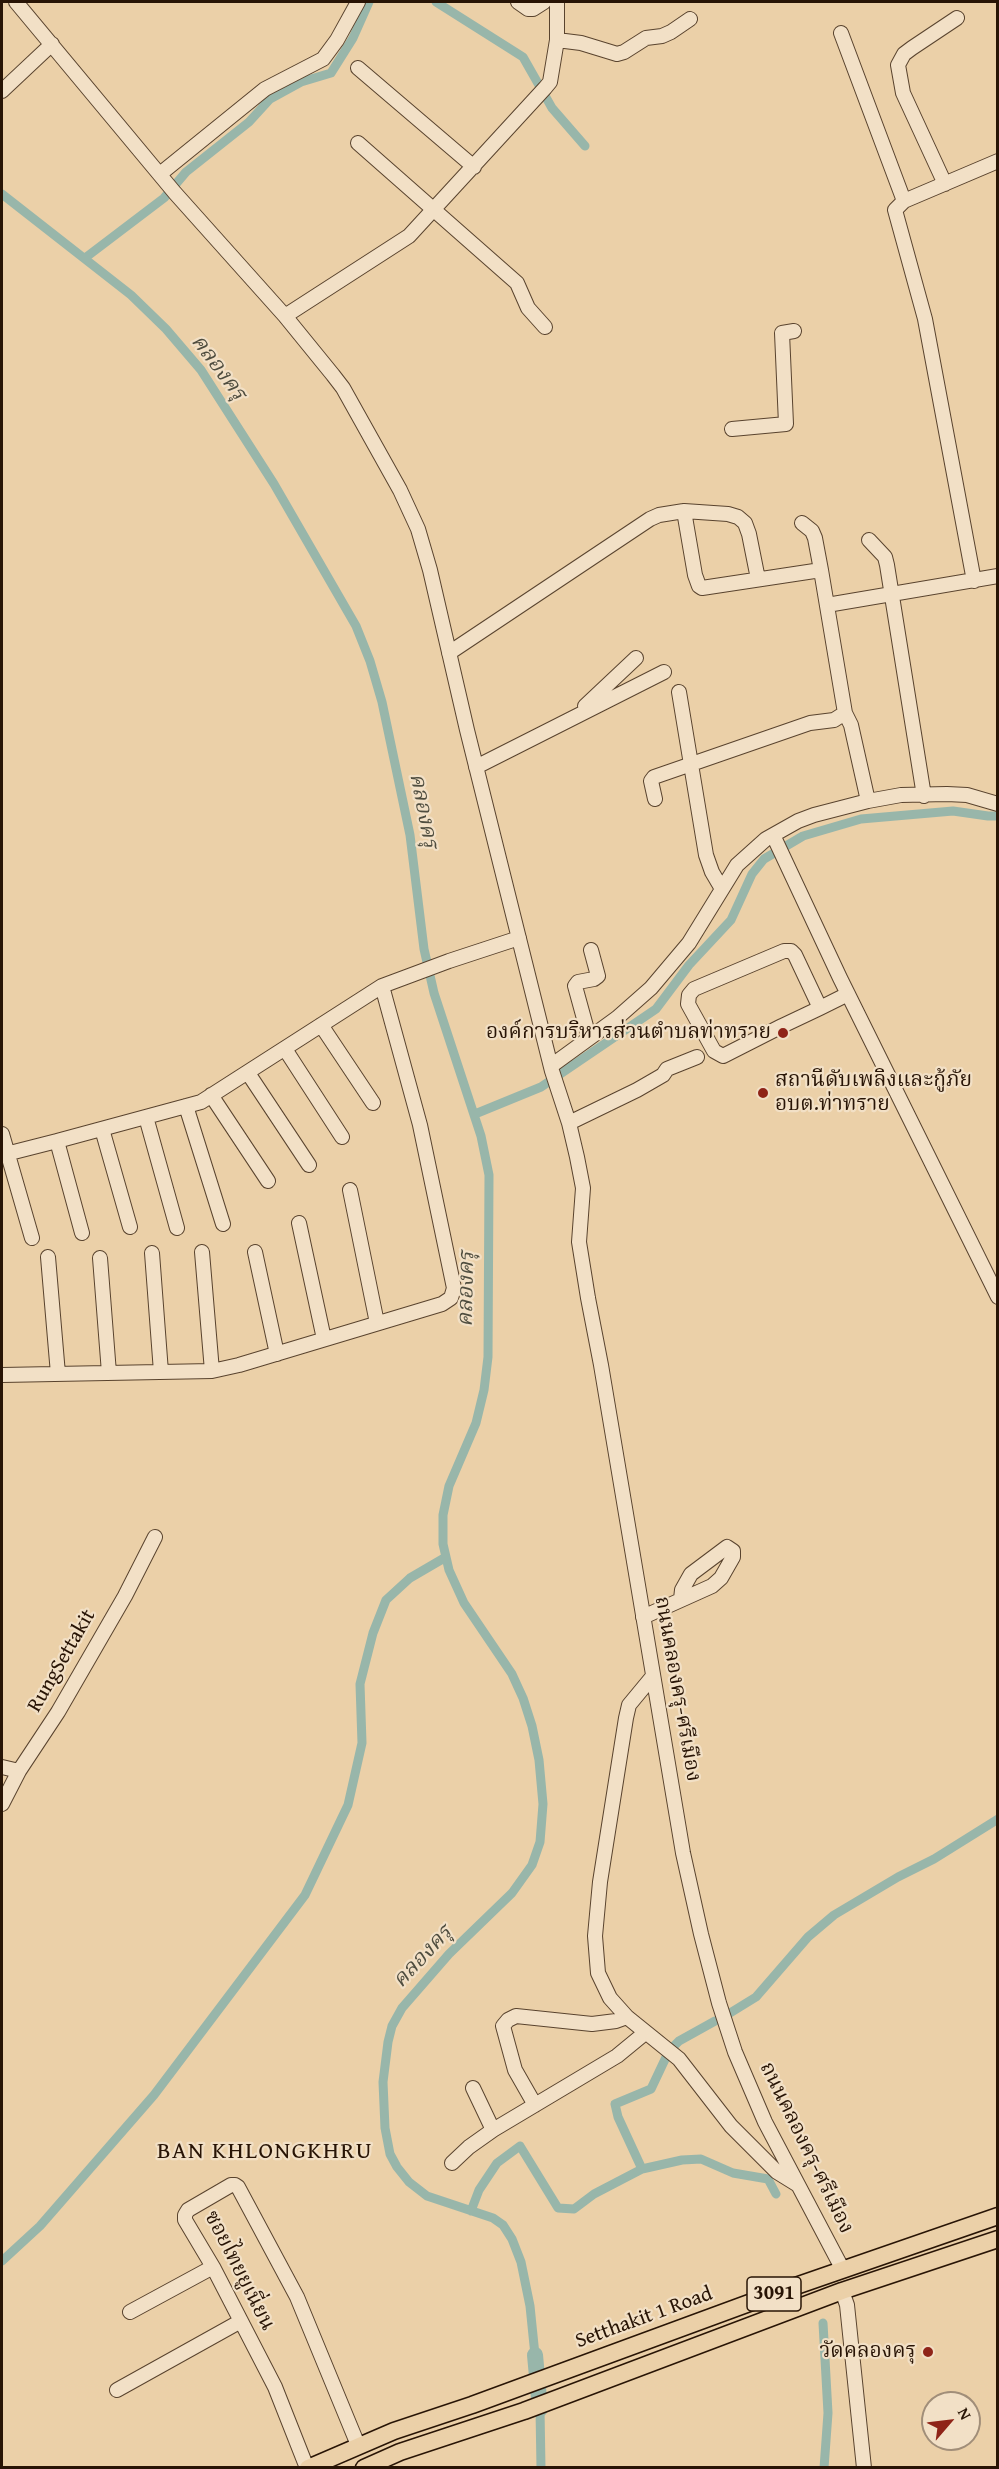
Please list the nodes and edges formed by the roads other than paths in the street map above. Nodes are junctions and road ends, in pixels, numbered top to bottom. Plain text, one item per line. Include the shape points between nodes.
1 (16, 2) edge
2 (357, 2) edge
3 (518, 2) edge
4 (544, 2) edge
5 (557, 2) edge
6 (957, 18) dead end
7 (690, 19) dead end
8 (841, 33) dead end
9 (557, 40) junction
10 (52, 45) junction
11 (358, 68) dead end
12 (2, 91) edge
13 (358, 143) dead end
14 (998, 161) edge
15 (474, 167) junction
16 (167, 183) junction
17 (945, 184) junction
18 (904, 201) junction
19 (434, 211) junction
20 (285, 316) junction
21 (545, 327) dead end
22 (794, 331) dead end
23 (732, 429) dead end
24 (684, 512) junction
25 (802, 523) dead end
26 (869, 540) dead end
27 (821, 570) junction
28 (998, 576) edge
29 (758, 579) junction
30 (974, 581) junction
31 (893, 593) junction
32 (827, 605) junction
33 (448, 653) junction
34 (636, 658) dead end
35 (663, 672) dead end
36 (679, 692) dead end
37 (845, 713) junction
38 (578, 714) junction
39 (691, 764) junction
40 (476, 767) junction
41 (924, 796) junction
42 (655, 799) dead end
43 (868, 801) junction
44 (998, 804) edge
45 (774, 837) junction
46 (722, 889) junction
47 (519, 938) junction
48 (591, 950) dead end
49 (382, 986) junction
50 (848, 994) junction
51 (820, 1008) junction
52 (321, 1025) junction
53 (589, 1037) junction
54 (285, 1049) junction
55 (697, 1058) dead end
56 (551, 1068) junction
57 (248, 1073) junction
58 (210, 1095) junction
59 (373, 1103) dead end
60 (186, 1106) junction
61 (146, 1117) junction
62 (569, 1123) junction
63 (102, 1129) junction
64 (2, 1134) edge
65 (342, 1137) dead end
66 (57, 1141) junction
67 (4, 1154) edge
68 (309, 1165) dead end
69 (268, 1181) dead end
70 (350, 1190) dead end
71 (300, 1223) dead end
72 (223, 1224) dead end
73 (130, 1227) dead end
74 (177, 1228) dead end
75 (82, 1233) dead end
76 (32, 1238) dead end
77 (202, 1252) dead end
78 (255, 1252) dead end
79 (152, 1254) dead end
80 (48, 1257) dead end
81 (100, 1258) dead end
82 (998, 1297) edge
83 (377, 1323) junction
84 (324, 1339) junction
85 (277, 1354) junction
86 (212, 1371) junction
87 (161, 1372) junction
88 (109, 1373) junction
89 (58, 1374) junction
90 (2, 1375) edge
91 (155, 1537) dead end
92 (681, 1599) dead end
93 (643, 1617) junction
94 (653, 1676) junction
95 (2, 1767) edge
96 (19, 1771) junction
97 (2, 1804) edge
98 (627, 2017) junction
99 (645, 2033) junction
100 (473, 2088) dead end
101 (535, 2105) junction
102 (494, 2130) junction
103 (452, 2163) dead end
104 (799, 2186) junction
105 (998, 2216) edge
106 (998, 2239) edge
107 (213, 2267) junction
108 (843, 2270) junction
109 (842, 2291) junction
110 (130, 2312) dead end
111 (241, 2320) junction
112 (117, 2390) dead end
113 (358, 2445) junction
114 (308, 2468) edge
115 (364, 2468) edge
116 (864, 2468) edge

1 - 10 street, ถนนคลองครุ-ศรีเมือง
2 - 16 street via 322,59 264,89
3 - 4 street via 528,9
5 - 9 street
6 - 17 street via 912,48 898,65 903,93
7 - 9 street via 671,32 646,38 617,54
8 - 18 street
9 - 15 street via 550,82
10 - 12 street
10 - 16 street, ถนนคลองครุ-ศรีเมือง
11 - 15 street
13 - 19 street
14 - 17 street
15 - 19 street
16 - 20 street, ถนนคลองครุ-ศรีเมือง
17 - 18 street
18 - 30 street via 896,216 925,319
19 - 20 street via 409,236
19 - 21 street via 517,283 528,308
20 - 33 street, ถนนคลองครุ-ศรีเมือง via 343,388 404,498 424,548
22 - 23 street via 782,333 786,424
24 - 29 street via 728,514 745,523
24 - 29 street via 699,586 709,588
24 - 33 street via 650,519
25 - 27 street via 815,538
26 - 31 street via 885,557
27 - 29 street
27 - 32 street
28 - 30 street
30 - 31 street
31 - 32 street
31 - 41 street
32 - 37 street
33 - 40 street, ถนนคลองครุ-ศรีเมือง
34 - 38 street
35 - 38 street
36 - 39 street
37 - 39 street via 834,720 810,723
37 - 43 street
38 - 40 street
39 - 42 street via 652,778
39 - 46 street via 706,855
40 - 47 street, ถนนคลองครุ-ศรีเมือง
41 - 43 street via 901,795
41 - 44 street via 967,795
43 - 45 street via 798,820
45 - 46 street via 743,858
45 - 50 street
46 - 53 street via 689,943 651,988
47 - 49 street
47 - 56 street, ถนนคลองครุ-ศรีเมือง
48 - 53 street via 598,976 575,986
49 - 52 street
49 - 83 street via 420,1125 454,1288 451,1298 442,1304
50 - 51 street
50 - 82 street
51 - 51 street via 723,1056 714,1051 688,1004 694,989 791,951
52 - 54 street
52 - 59 street
53 - 56 street
54 - 57 street
54 - 65 street
55 - 62 street via 667,1069 637,1090
56 - 62 street, ถนนคลองครุ-ศรีเมือง
57 - 58 street
57 - 68 street
58 - 60 street
58 - 69 street
60 - 61 street
60 - 72 street
61 - 63 street
61 - 74 street
62 - 93 street, ถนนคลองครุ-ศรีเมือง via 583,1188 579,1242
63 - 66 street
63 - 73 street
64 - 67 street
66 - 67 street
66 - 75 street
67 - 76 street
70 - 83 street
71 - 84 street
77 - 86 street
78 - 85 street
79 - 87 street
80 - 89 street
81 - 88 street
83 - 84 street
84 - 85 street
85 - 86 street
86 - 87 street
87 - 88 street
88 - 89 street
89 - 90 street
91 - 96 street, RungSettakit via 58,1712
92 - 93 street
93 - 94 street, ถนนคลองครุ-ศรีเมือง
94 - 98 street via 629,1705 626,1718 595,1936 598,1972 610,1998
94 - 104 street, ถนนคลองครุ-ศรีเมือง via 683,1853 719,2003 765,2122
95 - 96 street
96 - 97 street, RungSettakit
98 - 99 street
98 - 101 street via 592,2024 516,2016 508,2020 503,2026 515,2070
99 - 101 street via 617,2056
99 - 104 street via 679,2059 730,2126 752,2148
100 - 102 street
101 - 102 street
102 - 103 street
104 - 108 street, ถนนคลองครุ-ศรีเมือง
105 - 108 main road, Setthakit 1 Road / 3091
106 - 109 main road, Setthakit 1 Road / 3091
107 - 110 street
107 - 111 street, ซอยไทยยูเนี่ยน
107 - 113 street, ซอยไทยยูเนี่ยน via 184,2215 235,2185 297,2297
108 - 113 main road, Setthakit 1 Road / 3091
109 - 115 main road, Setthakit 1 Road / 3091
109 - 116 street via 847,2305
111 - 112 street
111 - 114 street, ซอยไทยยูเนี่ยน via 275,2387
113 - 114 main road, Setthakit 1 Road / 3091

